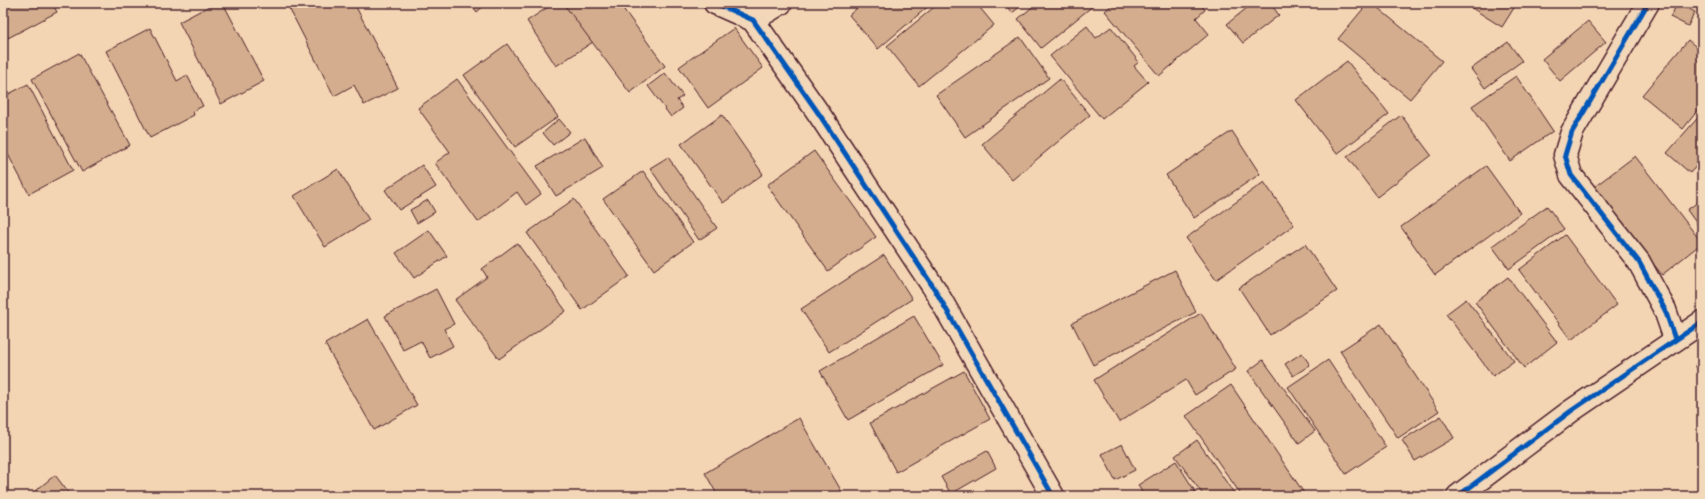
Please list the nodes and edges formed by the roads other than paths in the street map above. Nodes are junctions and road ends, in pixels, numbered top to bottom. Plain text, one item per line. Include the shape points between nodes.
1 (715, 3) edge
2 (781, 3) edge
3 (1648, 3) edge
4 (753, 20) junction
5 (1702, 322) edge
6 (1675, 339) junction
7 (1464, 493) edge
8 (1053, 496) edge

1 - 4 street
2 - 4 street
3 - 6 street via 1572,132 1565,156 1571,175 1639,262 1665,310
4 - 8 street via 819,114 934,288
5 - 6 street
6 - 7 street via 1571,411

